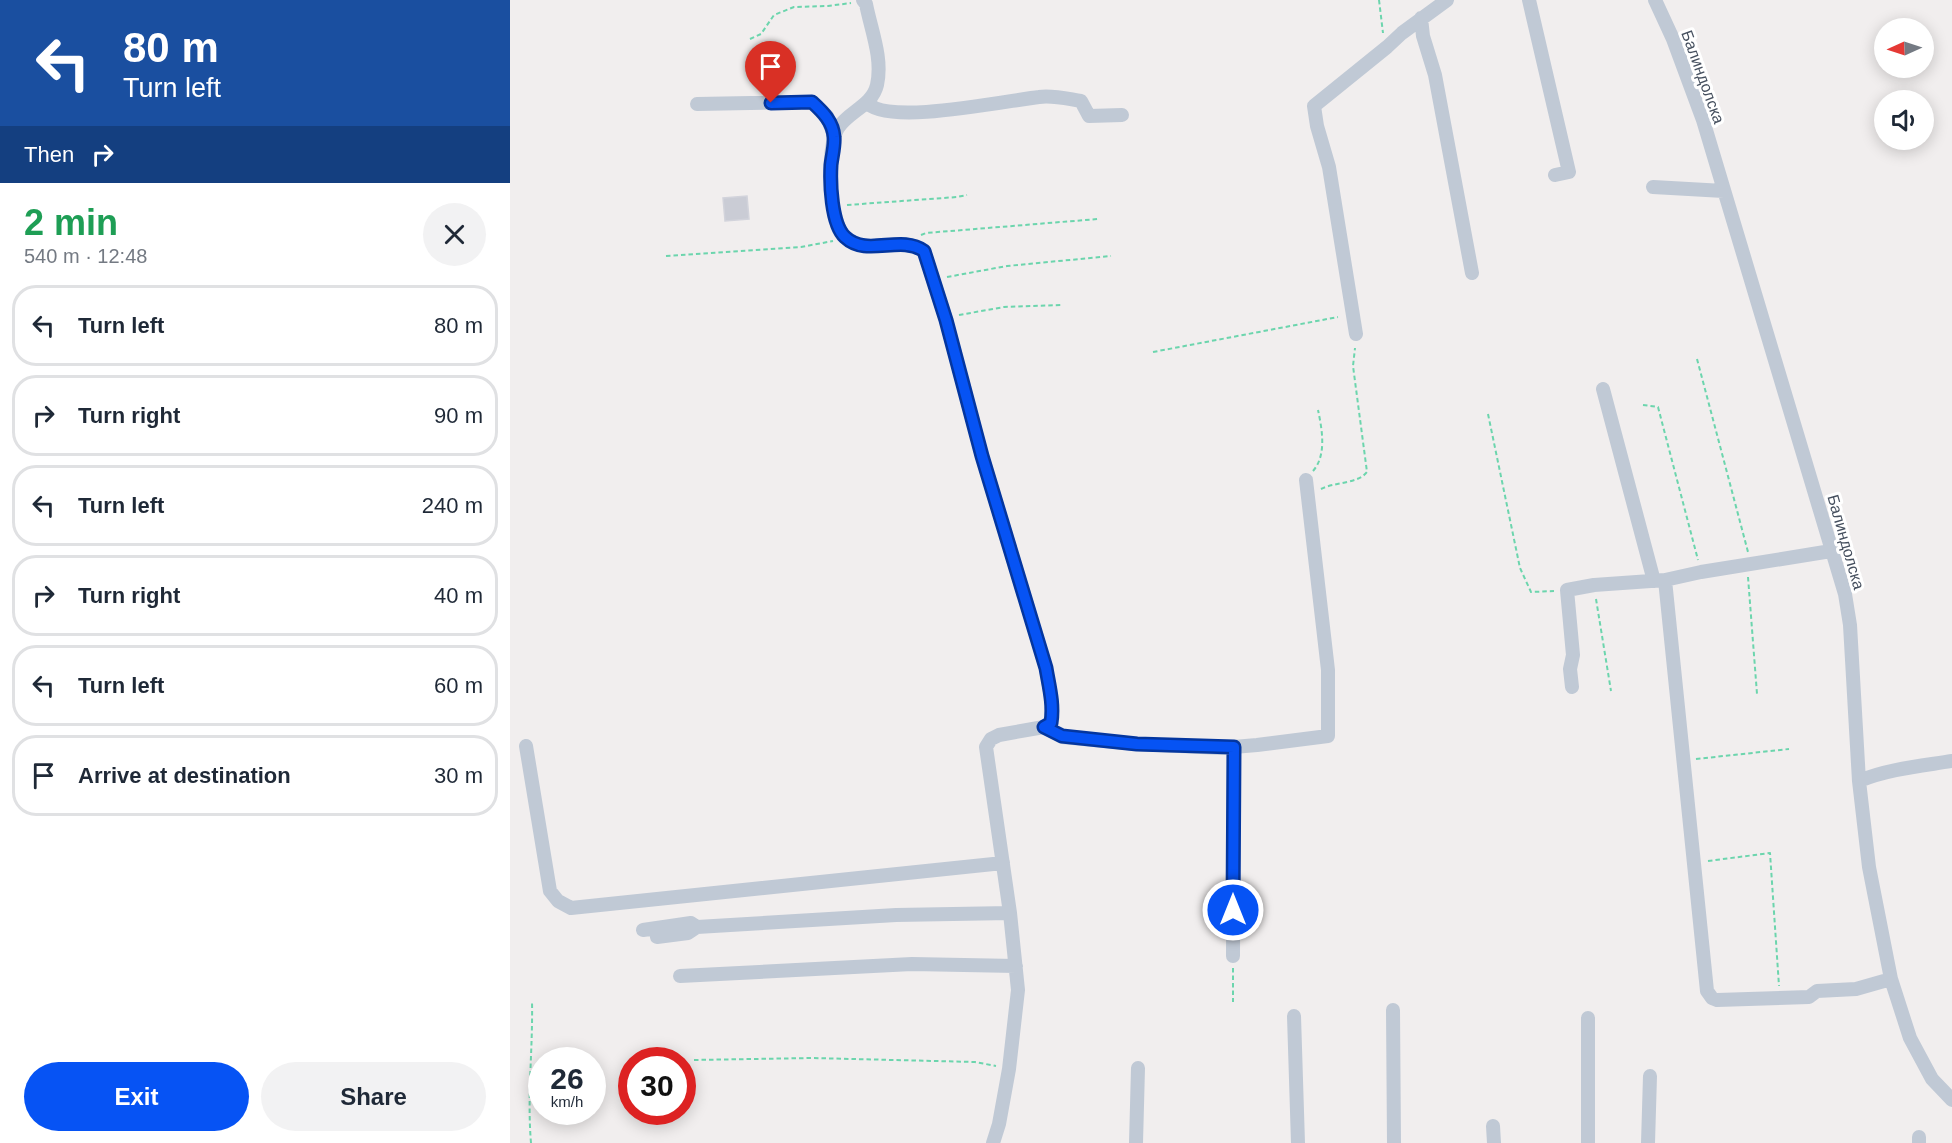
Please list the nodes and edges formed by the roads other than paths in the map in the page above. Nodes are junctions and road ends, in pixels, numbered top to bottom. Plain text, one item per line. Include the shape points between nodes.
1 (1447, 0) edge
2 (1529, 0) edge
3 (1655, 0) edge
4 (864, 2) edge
5 (1421, 18) junction
6 (770, 73) dead end
7 (867, 102) junction
8 (771, 103) junction
9 (697, 104) dead end
10 (1122, 115) dead end
11 (834, 136) junction
12 (1555, 175) dead end
13 (1653, 187) dead end
14 (1724, 192) junction
15 (1472, 273) dead end
16 (1356, 334) road end
17 (1603, 389) dead end
18 (1306, 480) road end
19 (1831, 551) junction
20 (1660, 580) junction
21 (1572, 687) dead end
22 (1044, 727) junction
23 (526, 746) dead end
24 (1234, 747) junction
25 (1952, 761) edge
26 (1859, 781) junction
27 (1003, 863) junction
28 (1010, 913) junction
29 (697, 927) junction
30 (643, 930) dead end
31 (657, 937) dead end
32 (1233, 956) road end
33 (1016, 966) junction
34 (680, 976) dead end
35 (1891, 979) junction
36 (1394, 1010) dead end
37 (1294, 1016) dead end
38 (1588, 1018) dead end
39 (1138, 1068) dead end
40 (1650, 1076) dead end
41 (1952, 1100) edge
42 (1493, 1126) dead end
43 (993, 1143) edge
44 (1136, 1143) edge
45 (1298, 1143) edge
46 (1394, 1143) edge
47 (1494, 1143) edge
48 (1588, 1143) edge
49 (1648, 1143) edge

1 - 5 street
2 - 12 street via 1569,172
3 - 14 street, Балиндолска via 1699,110
4 - 7 street via 877,49 879,74 873,97
5 - 15 street
5 - 16 street via 1314,106 1329,167
6 - 8 street
7 - 10 street via 879,111 910,112 1042,96 1081,101 1089,116
7 - 11 street via 844,121
8 - 9 street
8 - 11 street via 812,102 827,116
11 - 22 street via 834,210 845,237 869,247 908,244 924,251 1046,668 1052,715 1051,723
13 - 14 street
14 - 19 street, Балиндолска
17 - 20 street
18 - 24 street via 1328,670 1328,736
19 - 20 street
19 - 26 street, Балиндолска via 1850,625
20 - 21 street via 1567,590
20 - 35 street via 1707,991 1717,1000 1809,997 1816,992
22 - 24 street via 1062,736 1137,744
22 - 27 street via 999,735 986,747
23 - 27 street via 550,891 571,908
24 - 32 street
25 - 26 street
26 - 35 street, Балиндолска via 1869,867
27 - 28 street
28 - 29 street via 896,915
28 - 33 street
29 - 30 street via 691,923
29 - 31 street via 688,933
33 - 34 street via 912,964
33 - 43 street via 1018,990 1009,1069
35 - 41 street, Балиндолска via 1910,1038 1932,1079
36 - 46 street
37 - 45 street
38 - 48 street
39 - 44 street
40 - 49 street
42 - 47 street

